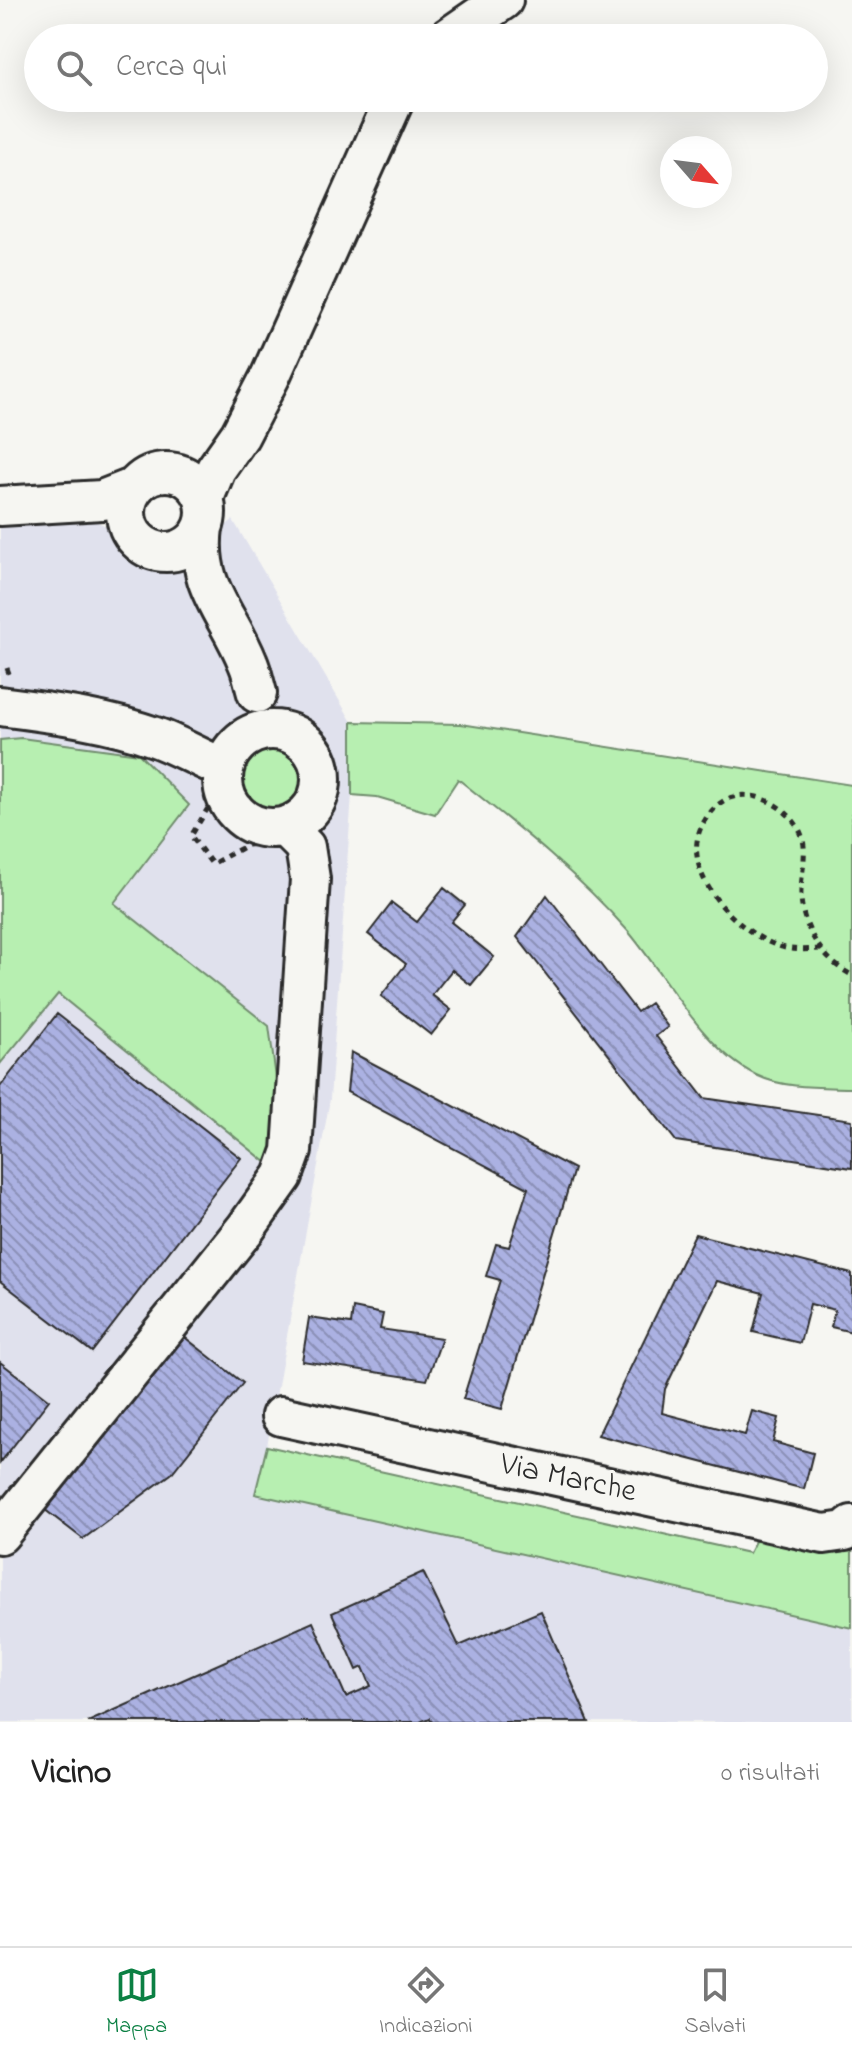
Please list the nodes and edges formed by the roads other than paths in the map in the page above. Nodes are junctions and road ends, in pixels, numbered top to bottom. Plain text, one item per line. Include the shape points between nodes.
1 (503, 0) edge
2 (468, 24) edge
3 (389, 112) edge
4 (135, 487) junction
5 (197, 500) junction
6 (58, 503) junction
7 (0, 506) edge
8 (129, 527) junction
9 (159, 551) junction
10 (214, 599) junction
11 (257, 693) junction
12 (0, 706) edge
13 (289, 732) junction
14 (249, 735) junction
15 (211, 777) junction
16 (277, 835) junction
17 (281, 1416) dead end
18 (852, 1525) edge
19 (0, 1534) edge

1 - 2 street
3 - 5 street via 270,377 240,435 201,472
4 - 5 street via 145,478 172,472
4 - 6 street via 102,500
4 - 8 street via 126,510
5 - 9 street via 193,542
5 - 10 street via 201,562
6 - 7 street
6 - 8 street
8 - 9 street via 141,543
9 - 10 street via 186,567
10 - 11 street via 248,662
11 - 13 street
11 - 14 street
12 - 15 street via 159,738
13 - 14 street
13 - 16 street via 316,757 321,785 310,811
14 - 15 street
15 - 16 street via 241,818
16 - 19 street via 305,847 310,879 289,1165 246,1228
17 - 18 street, Via Marche via 824,1534

